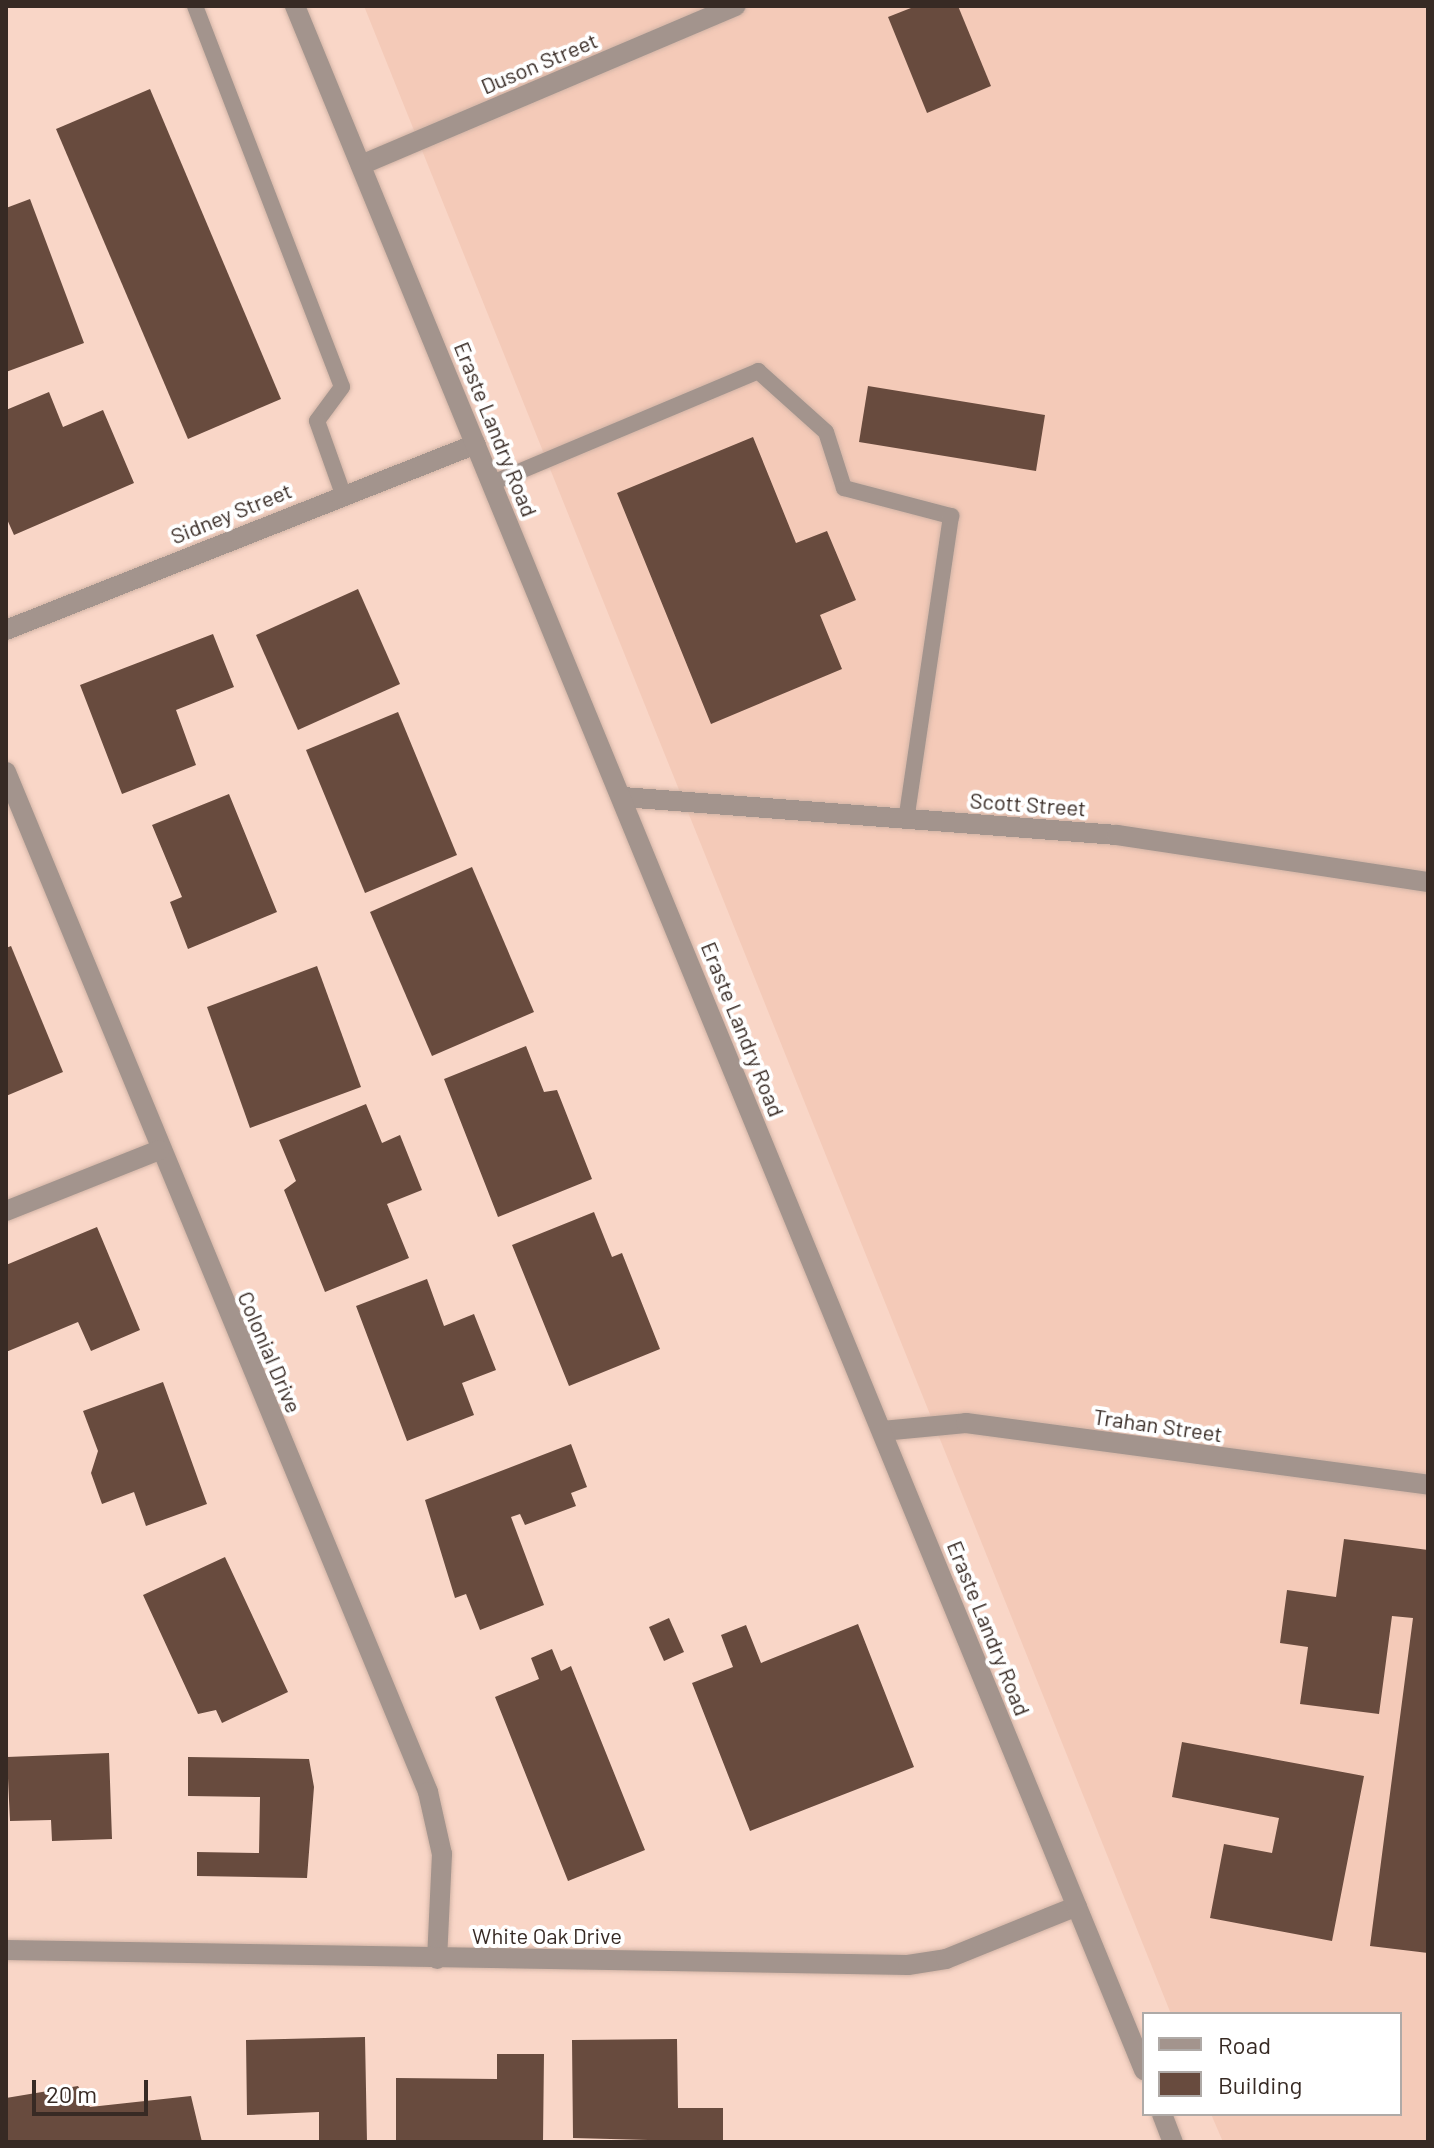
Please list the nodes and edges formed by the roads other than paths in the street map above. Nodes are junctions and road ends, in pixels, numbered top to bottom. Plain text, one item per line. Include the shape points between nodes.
1 (195, 6) edge
2 (295, 6) edge
3 (736, 6) edge
4 (361, 165) junction
5 (476, 444) junction
6 (492, 483) junction
7 (343, 494) junction
8 (6, 630) edge
9 (6, 772) edge
10 (623, 797) junction
11 (906, 820) junction
12 (1428, 882) edge
13 (159, 1150) junction
14 (6, 1211) edge
15 (882, 1431) junction
16 (1428, 1485) edge
17 (1077, 1906) junction
18 (6, 1950) edge
19 (437, 1959) junction
20 (1142, 2065) edge
21 (1163, 2116) edge
22 (1173, 2142) edge

1 - 7 lane via 342,387 317,421
2 - 4 street, Eraste Landry Road
3 - 4 street, Duson Street
4 - 5 street, Eraste Landry Road
5 - 6 street, Eraste Landry Road
5 - 7 street, Sidney Street
6 - 10 street, Eraste Landry Road
6 - 11 lane via 758,371 826,432 844,488 951,516
7 - 8 street, Sidney Street
9 - 13 street, Colonial Drive
10 - 11 street, Scott Street
10 - 15 street, Eraste Landry Road
11 - 12 street, Scott Street via 1117,835
13 - 14 street
13 - 19 street, Colonial Drive via 428,1792 442,1854
15 - 16 street, Trahan Street via 966,1423
15 - 17 street, Eraste Landry Road
17 - 19 street, White Oak Drive via 946,1959 908,1965
17 - 20 street, Eraste Landry Road
18 - 19 street, White Oak Drive
21 - 22 street

